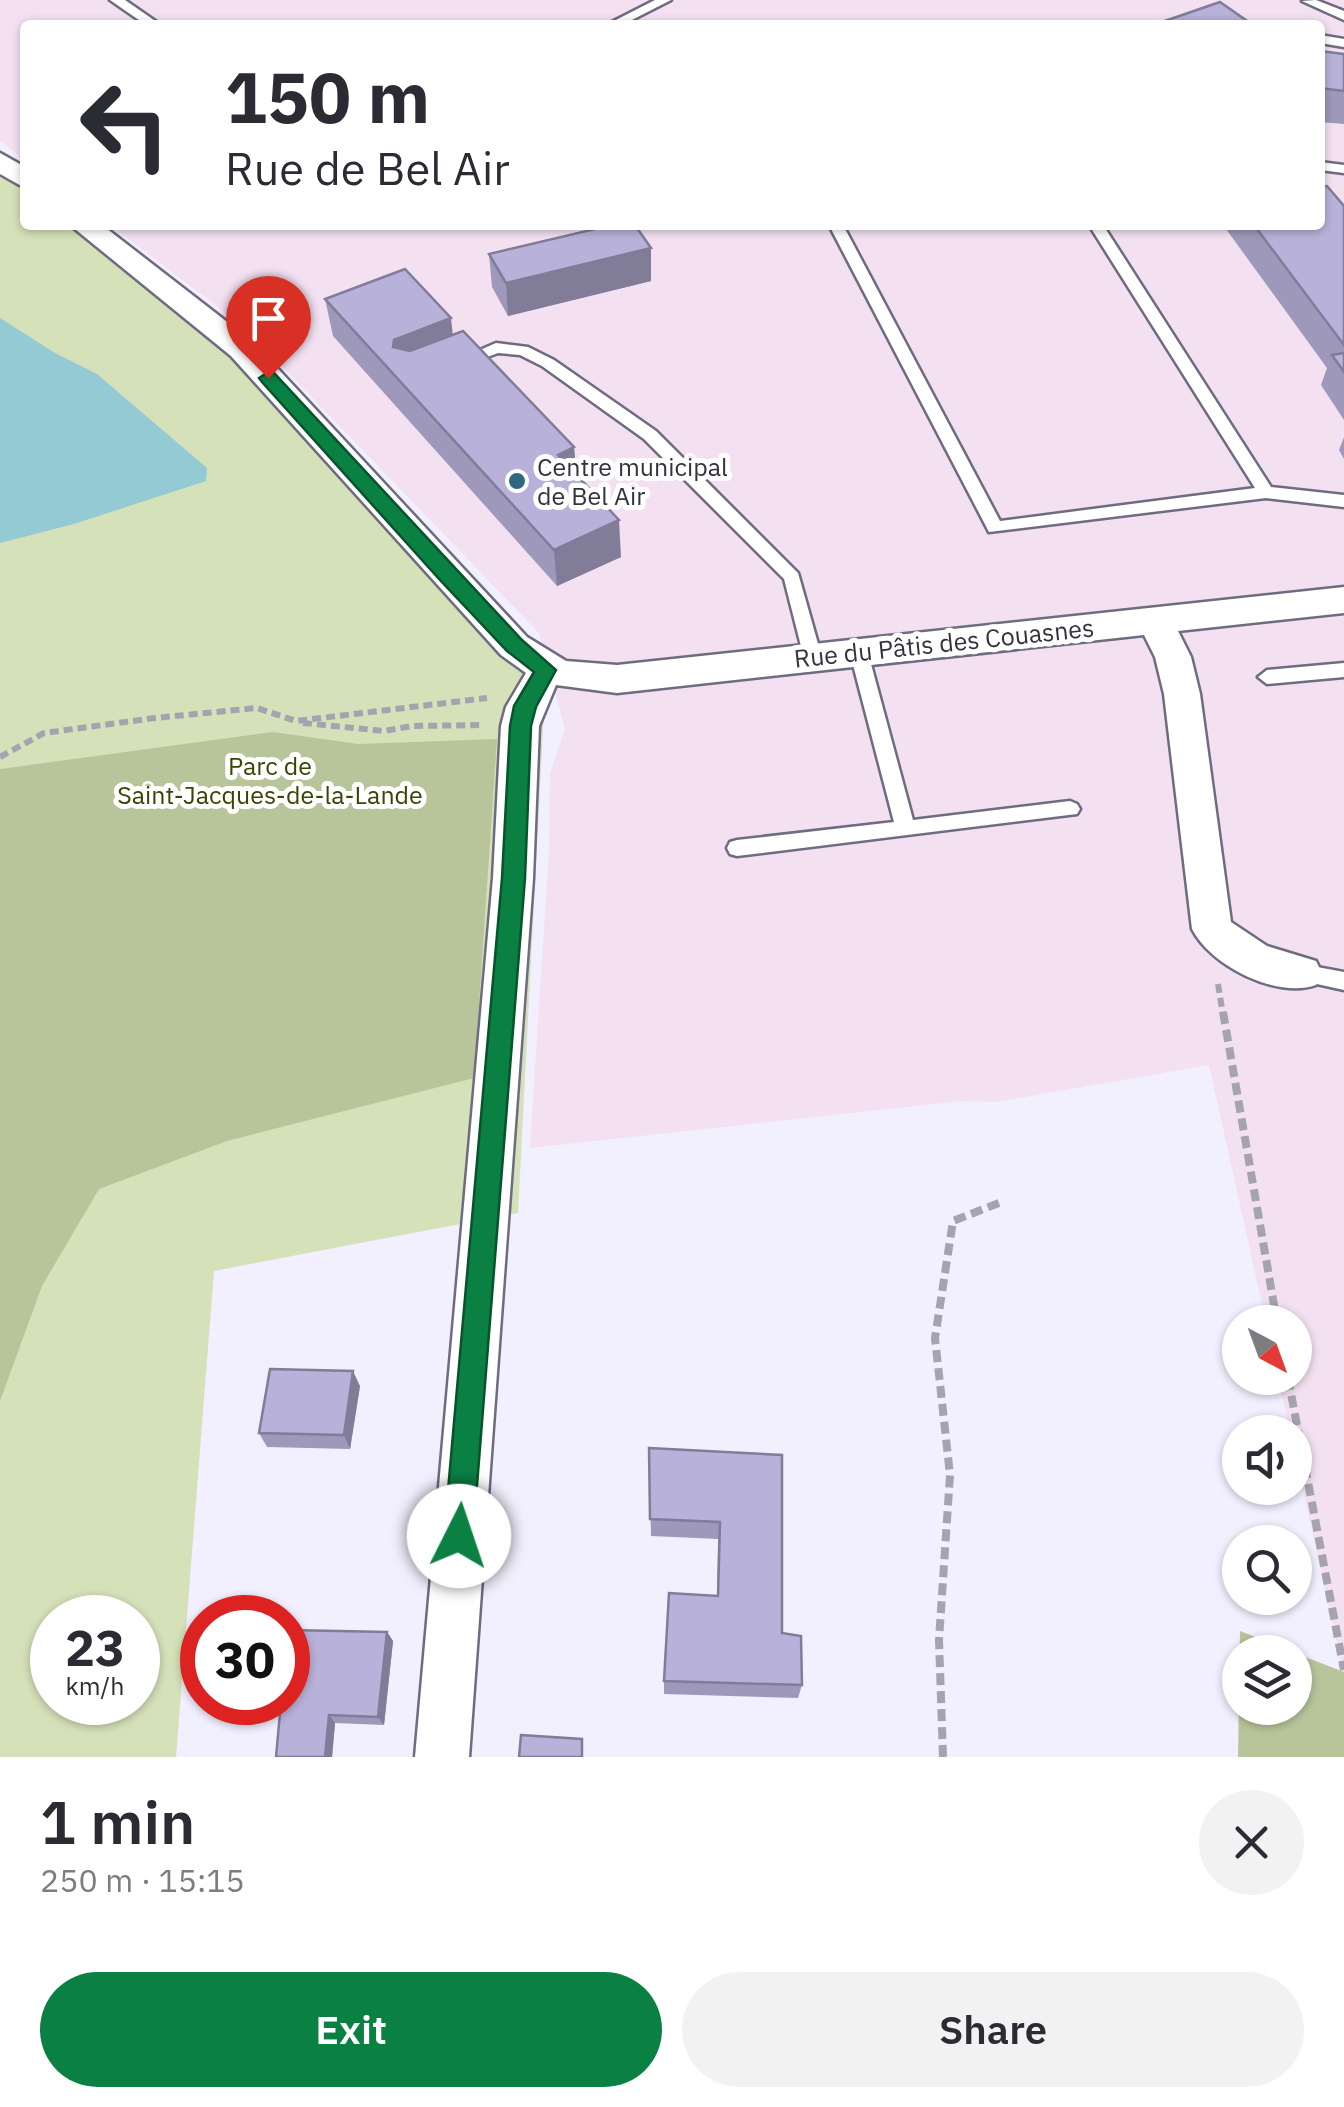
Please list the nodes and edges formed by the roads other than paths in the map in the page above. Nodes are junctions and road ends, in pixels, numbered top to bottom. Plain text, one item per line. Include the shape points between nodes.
1 (116, 0) edge
2 (665, 0) edge
3 (1309, 0) edge
4 (1344, 16) edge
5 (147, 20) edge
6 (623, 20) edge
7 (0, 161) edge
8 (20, 176) edge
9 (90, 230) edge
10 (839, 230) edge
11 (1099, 230) edge
12 (444, 368) edge
13 (1266, 492) junction
14 (1344, 501) edge
15 (1344, 600) edge
16 (1155, 620) junction
17 (859, 653) junction
18 (813, 658) junction
19 (546, 670) junction
20 (1344, 670) edge
21 (1267, 677) dead end
22 (1070, 809) dead end
23 (905, 827) junction
24 (737, 848) dead end
25 (1301, 974) joint
26 (1344, 981) edge
27 (442, 1757) edge

1 - 5 lane
2 - 6 lane
3 - 4 lane
7 - 8 street
9 - 19 street via 242,348 436,564
10 - 13 lane via 995,528
11 - 13 lane
12 - 18 lane via 496,348 523,350 650,434 792,577
13 - 14 lane
15 - 16 street, Rue du Pâtis des Couasnes
16 - 17 street, Rue du Pâtis des Couasnes
16 - 25 street via 1182,694 1212,929 1261,962
17 - 18 street, Rue du Pâtis des Couasnes
17 - 23 lane
18 - 19 street, Rue du Pâtis des Couasnes via 617,680
19 - 27 street via 520,727
20 - 21 lane
22 - 23 lane
23 - 24 lane
25 - 26 lane

